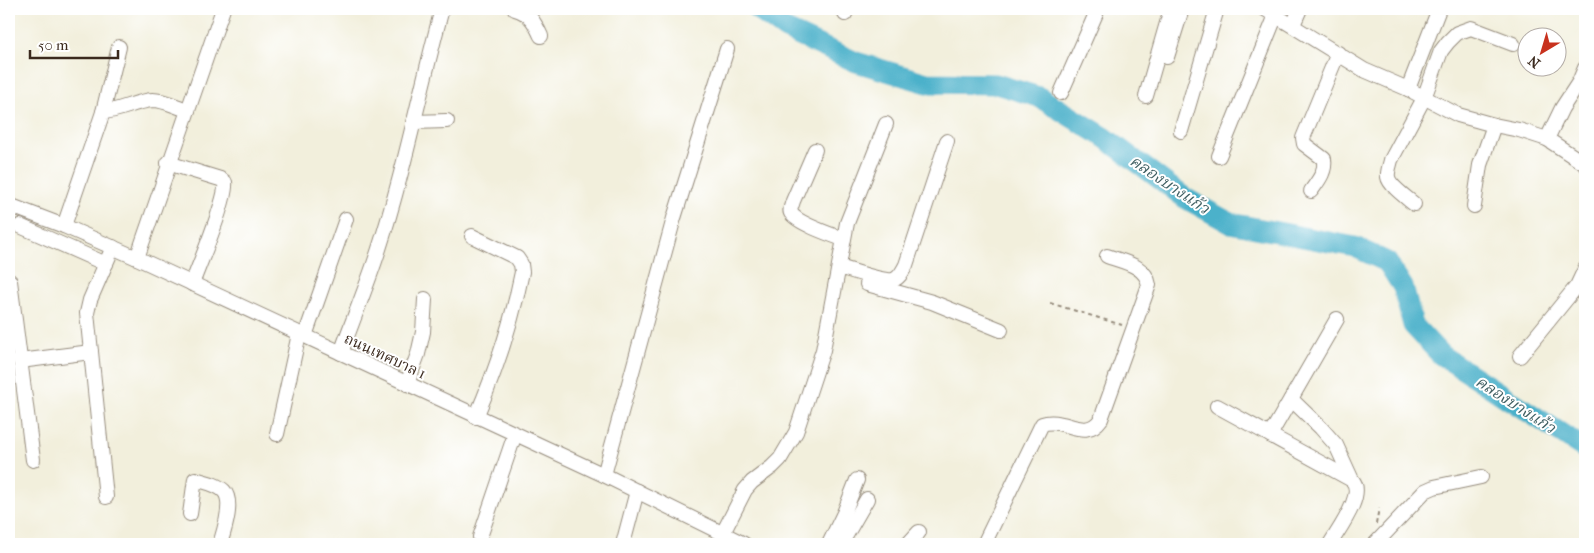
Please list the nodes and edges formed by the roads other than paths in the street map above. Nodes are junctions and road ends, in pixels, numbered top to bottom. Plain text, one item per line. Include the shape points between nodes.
1 (223, 9) edge
2 (442, 9) edge
3 (515, 9) edge
4 (1098, 9) edge
5 (1171, 9) edge
6 (1182, 9) edge
7 (1216, 9) edge
8 (1300, 9) edge
9 (1439, 9) edge
10 (1271, 12) edge
11 (1293, 25) junction
12 (541, 36) dead end
13 (1513, 44) dead end
14 (119, 47) dead end
15 (727, 49) dead end
16 (1338, 53) junction
17 (1585, 68) edge
18 (1159, 84) dead end
19 (1408, 89) junction
20 (1060, 93) dead end
21 (1146, 96) dead end
22 (1424, 98) junction
23 (188, 110) junction
24 (103, 112) junction
25 (447, 121) dead end
26 (413, 122) junction
27 (886, 124) dead end
28 (1494, 125) junction
29 (1180, 131) dead end
30 (1546, 139) junction
31 (947, 141) dead end
32 (815, 150) dead end
33 (1219, 156) dead end
34 (168, 163) junction
35 (1585, 164) edge
36 (1311, 191) dead end
37 (9, 204) edge
38 (1414, 204) dead end
39 (1474, 206) dead end
40 (346, 219) dead end
41 (20, 226) dead end
42 (64, 226) junction
43 (472, 236) dead end
44 (843, 239) junction
45 (113, 247) junction
46 (1107, 256) dead end
47 (137, 258) junction
48 (106, 264) junction
49 (1585, 269) edge
50 (838, 271) junction
51 (10, 281) dead end
52 (192, 284) junction
53 (425, 299) dead end
54 (1337, 319) dead end
55 (1001, 330) dead end
56 (302, 335) junction
57 (91, 352) junction
58 (341, 353) junction
59 (1520, 356) dead end
60 (20, 361) junction
61 (407, 384) junction
62 (1291, 399) junction
63 (1217, 406) dead end
64 (476, 417) junction
65 (277, 434) dead end
66 (514, 434) junction
67 (1270, 434) junction
68 (33, 460) dead end
69 (604, 475) junction
70 (1481, 477) dead end
71 (857, 480) dead end
72 (1352, 480) junction
73 (637, 491) junction
74 (106, 496) dead end
75 (867, 499) dead end
76 (190, 514) dead end
77 (919, 532) dead end
78 (723, 533) junction
79 (480, 537) dead end
80 (220, 544) edge
81 (623, 544) edge
82 (744, 544) edge
83 (829, 544) edge
84 (842, 544) edge
85 (908, 544) edge
86 (984, 544) edge
87 (1330, 544) edge
88 (1375, 544) edge

1 - 23 street
2 - 26 street
3 - 12 street via 534,21
4 - 20 street
5 - 21 street
6 - 18 street
7 - 29 street
8 - 11 street
9 - 19 street
10 - 11 street
10 - 33 street
11 - 16 street
13 - 22 street via 1471,28 1457,33 1442,51
14 - 24 street
15 - 69 street via 674,218
16 - 19 street via 1364,70
16 - 36 street via 1303,138 1304,144 1324,159 1325,165
17 - 30 street
19 - 22 street
22 - 28 street via 1458,114
22 - 38 street via 1388,171 1392,184
23 - 24 street via 155,100
23 - 34 street
24 - 42 street
25 - 26 street
26 - 58 street via 378,253
27 - 44 street
28 - 30 street
28 - 39 street via 1480,165
30 - 35 street
31 - 50 street via 900,275 892,280
32 - 44 street via 791,213 798,220
34 - 47 street
34 - 52 street via 225,182 225,191
37 - 42 street, ถนนเทศบาล 1
40 - 56 street
41 - 48 street
42 - 45 street, ถนนเทศบาล 1
43 - 64 street via 517,258 522,264 503,350
44 - 50 street
45 - 47 street, ถนนเทศบาล 1
45 - 48 street
46 - 86 street via 1138,268 1145,273 1149,285 1101,419 1096,427 1086,430 1049,421 1042,424
47 - 52 street, ถนนเทศบาล 1
48 - 57 street via 87,313
49 - 59 street via 1572,292
50 - 55 street via 932,302
50 - 78 street via 820,359 796,432 780,458 745,490
51 - 60 street
52 - 56 street, ถนนเทศบาล 1
53 - 61 street via 423,332
54 - 62 street
56 - 58 street, ถนนเทศบาล 1
56 - 65 street
57 - 60 street
57 - 74 street
58 - 61 street, ถนนเทศบาล 1
60 - 68 street
61 - 64 street, ถนนเทศบาล 1
62 - 67 street
62 - 72 street via 1336,445
63 - 67 street
64 - 66 street, ถนนเทศบาล 1
66 - 69 street, ถนนเทศบาล 1
66 - 79 street
67 - 72 street
69 - 73 street, ถนนเทศบาล 1
70 - 88 street via 1430,489
71 - 83 street
72 - 87 street via 1357,492
73 - 78 street, ถนนเทศบาล 1
73 - 81 street
75 - 84 street
76 - 80 street via 196,479 225,492 228,509
77 - 85 street
78 - 82 street, ถนนเทศบาล 1

